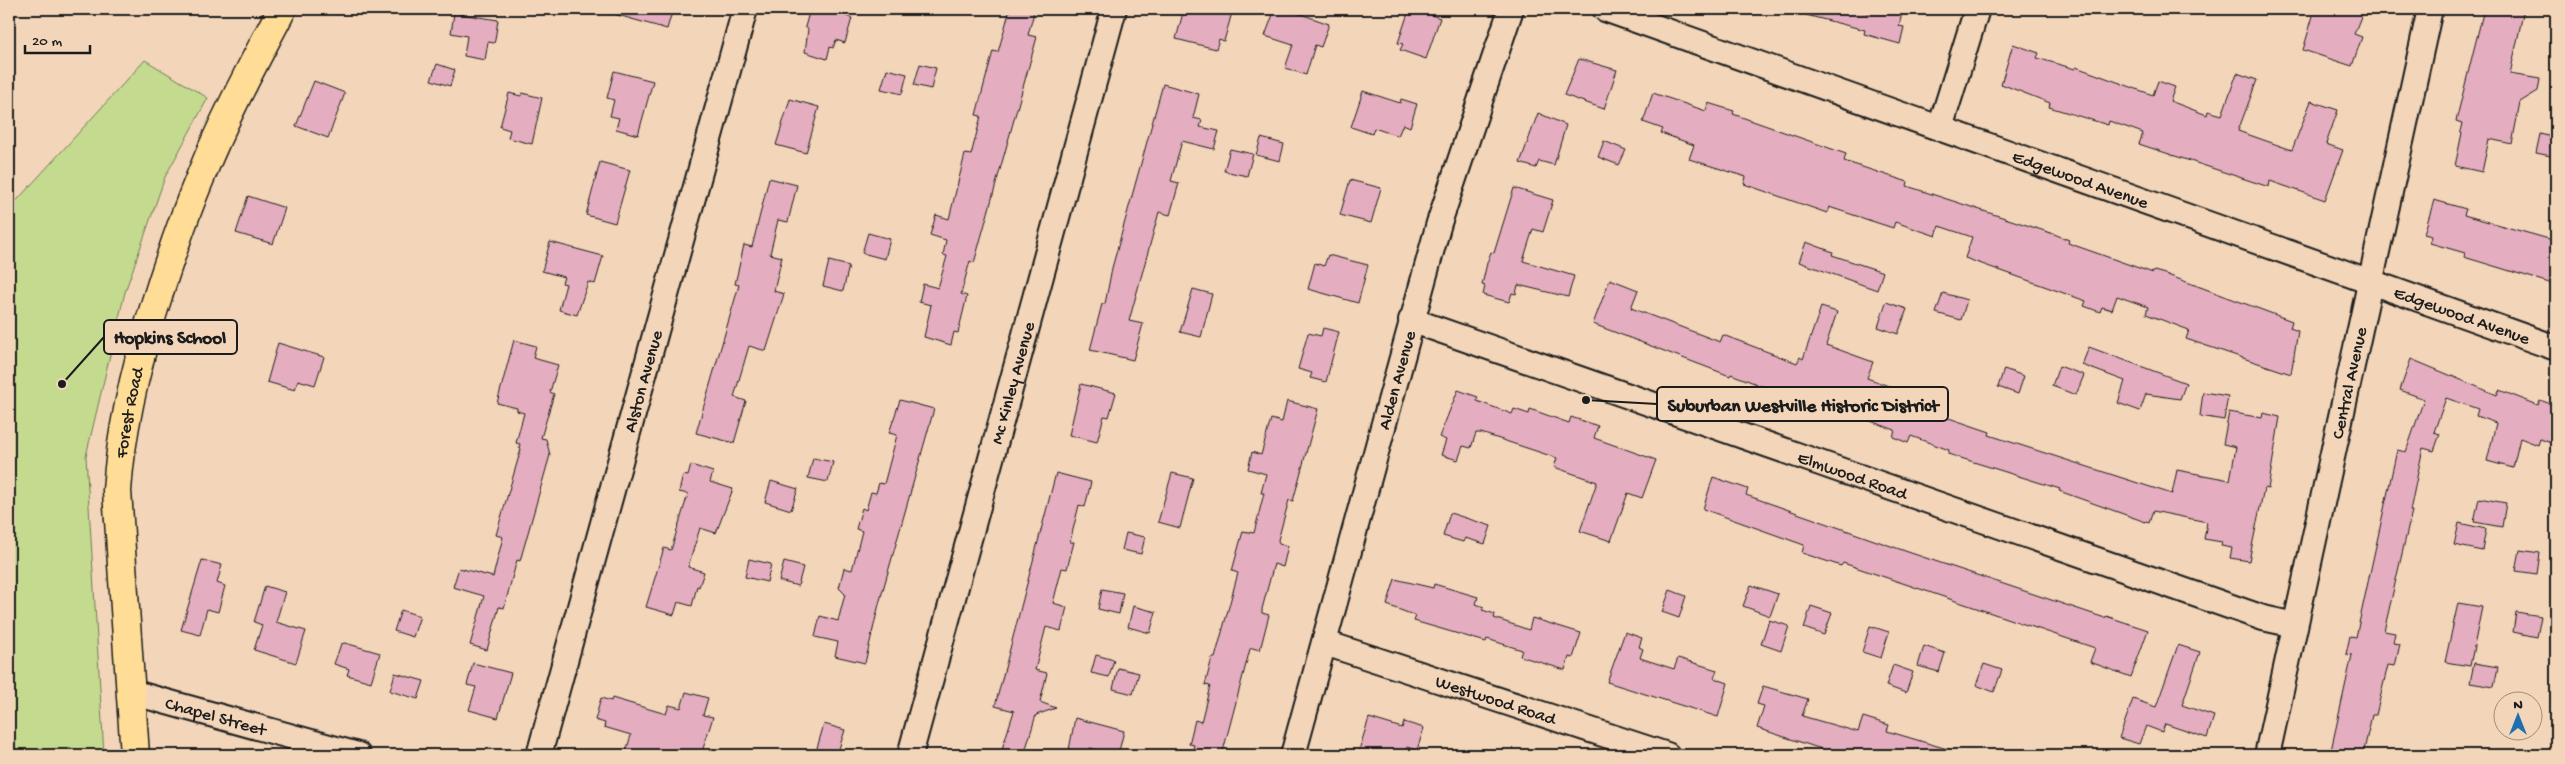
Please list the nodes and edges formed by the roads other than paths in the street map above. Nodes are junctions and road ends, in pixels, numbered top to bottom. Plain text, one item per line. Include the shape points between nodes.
1 (282, 9) edge
2 (745, 9) edge
3 (1114, 9) edge
4 (1512, 9) edge
5 (1605, 9) edge
6 (1977, 9) edge
7 (2430, 9) edge
8 (1940, 128) junction
9 (2369, 281) junction
10 (1411, 320) junction
11 (2556, 348) edge
12 (2294, 625) junction
13 (1325, 643) junction
14 (131, 692) junction
15 (135, 755) edge
16 (358, 755) edge
17 (539, 755) edge
18 (910, 755) edge
19 (1293, 755) edge
20 (1667, 755) edge
21 (2266, 755) edge

1 - 14 main road, Forest Road via 202,171 182,221 138,361 119,458 117,491
2 - 17 street, Alston Avenue
3 - 18 street, Mc Kinley Avenue
4 - 10 street, Alden Avenue via 1450,187
5 - 8 street, Edgewood Avenue
6 - 8 street
7 - 9 street, Central Avenue
8 - 9 street, Edgewood Avenue
9 - 11 street, Edgewood Avenue
9 - 12 street, Central Avenue
10 - 12 street, Elmwood Road via 2263,618
10 - 13 street, Alden Avenue
12 - 21 street, Central Avenue
13 - 19 street, Alden Avenue
13 - 20 street, Westwood Road
14 - 15 main road, Forest Road
14 - 16 street, Chapel Street

